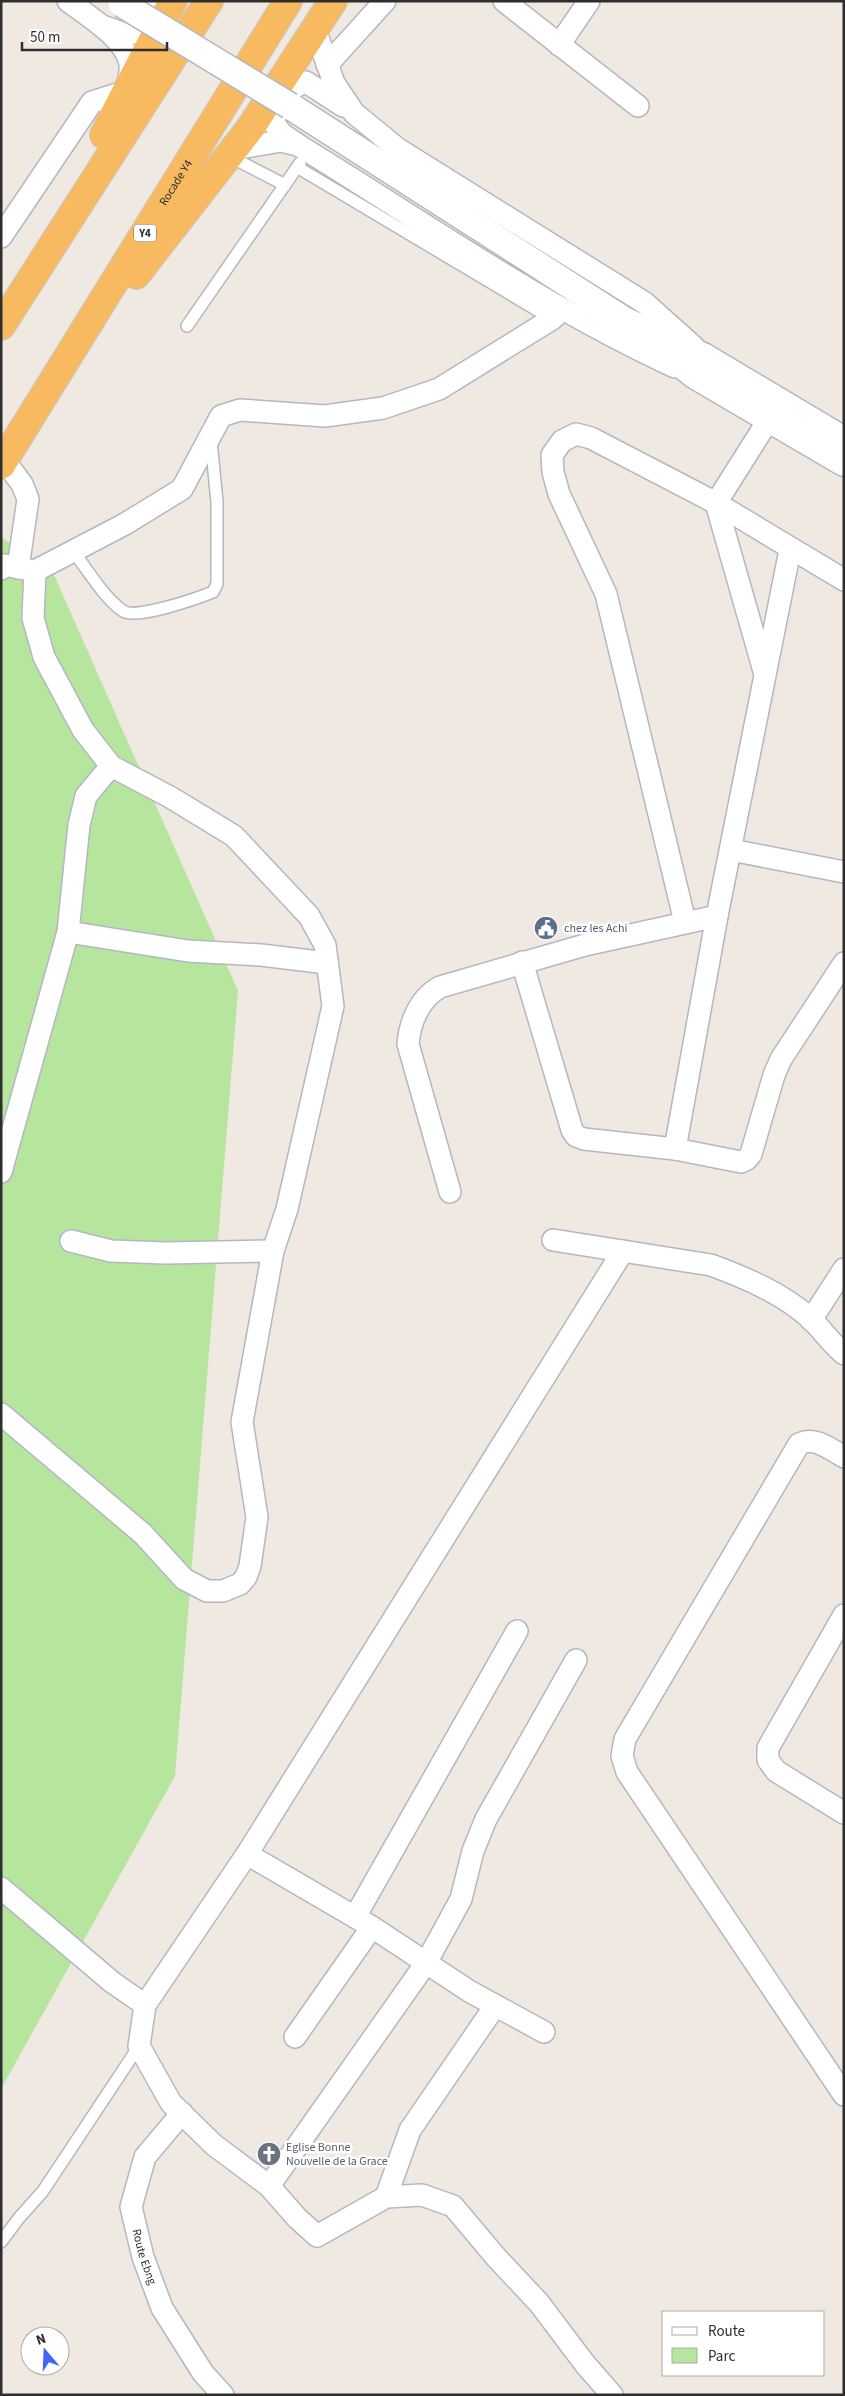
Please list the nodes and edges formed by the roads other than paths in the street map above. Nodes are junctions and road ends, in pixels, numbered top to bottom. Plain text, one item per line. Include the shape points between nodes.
1 (68, 1) edge
2 (150, 1) edge
3 (173, 1) edge
4 (209, 1) edge
5 (288, 1) edge
6 (333, 1) edge
7 (385, 1) edge
8 (504, 1) edge
9 (589, 1) edge
10 (119, 3) edge
11 (102, 26) junction
12 (315, 29) junction
13 (560, 44) junction
14 (327, 65) junction
15 (127, 91) junction
16 (638, 106) dead end
17 (354, 113) junction
18 (232, 152) junction
19 (301, 154) junction
20 (284, 185) junction
21 (1, 237) edge
22 (20, 294) junction
23 (557, 314) junction
24 (89, 325) junction
25 (1, 326) edge
26 (187, 326) dead end
27 (698, 366) junction
28 (769, 419) junction
29 (210, 433) junction
30 (844, 440) edge
31 (3, 462) edge
32 (844, 463) edge
33 (716, 503) junction
34 (790, 550) junction
35 (73, 551) junction
36 (18, 569) edge
37 (844, 580) edge
38 (765, 676) junction
39 (111, 766) junction
40 (731, 850) junction
41 (844, 872) edge
42 (718, 916) junction
43 (685, 922) junction
44 (68, 932) junction
45 (522, 962) junction
46 (327, 963) junction
47 (844, 963) edge
48 (676, 1149) junction
49 (1, 1172) edge
50 (450, 1192) dead end
51 (553, 1240) dead end
52 (71, 1241) dead end
53 (274, 1251) junction
54 (623, 1251) junction
55 (844, 1269) edge
56 (811, 1320) junction
57 (844, 1354) edge
58 (1, 1414) edge
59 (844, 1457) edge
60 (844, 1614) edge
61 (517, 1631) dead end
62 (838, 1636) edge
63 (576, 1660) dead end
64 (844, 1813) edge
65 (247, 1854) junction
66 (1, 1888) edge
67 (364, 1922) junction
68 (426, 1963) junction
69 (145, 2004) junction
70 (496, 2006) junction
71 (544, 2032) dead end
72 (295, 2037) dead end
73 (139, 2046) junction
74 (844, 2095) edge
75 (182, 2113) junction
76 (269, 2186) junction
77 (386, 2197) junction
78 (1, 2242) edge
79 (223, 2395) edge
80 (612, 2395) edge

1 - 11 street
2 - 11 street via 150,10 134,33 122,33
3 - 15 highway
4 - 22 highway
5 - 24 highway, Rocade Y4 / Y4
6 - 12 highway
7 - 14 street
8 - 13 street
9 - 13 street
10 - 27 street, bridge via 290,106 574,290
11 - 15 street via 121,46 130,64
12 - 14 street
12 - 18 highway
13 - 16 street
14 - 17 street via 334,83
15 - 21 street via 92,102
15 - 22 highway
17 - 19 street via 306,82 295,85 279,106 273,122
17 - 27 street via 398,148 645,303
18 - 19 street via 281,141
18 - 20 lane
18 - 24 highway via 146,263
19 - 20 lane
19 - 23 street
20 - 26 lane
22 - 25 highway
23 - 27 street via 620,342
23 - 29 street via 439,389 383,408 325,416 240,410 221,416
24 - 31 highway, Rocade Y4 / Y4
27 - 28 street
27 - 30 street
28 - 32 street
28 - 33 street
29 - 35 street via 182,489
29 - 35 lane via 217,502 217,584 213,592 138,614 125,612 108,597
31 - 36 street via 22,484 28,499
33 - 34 street
33 - 38 street
33 - 43 street via 591,438 576,434 562,441 552,455 559,494 606,594
34 - 37 street
34 - 38 street
35 - 36 street
36 - 39 street via 44,657 83,730
38 - 40 street
39 - 44 street via 86,796 79,825
39 - 46 street via 234,836 309,916 325,945
40 - 41 street
40 - 42 street
42 - 43 street
42 - 48 street
43 - 45 street
44 - 46 street via 188,951
44 - 49 street
45 - 48 street via 576,1136
45 - 50 street via 440,987 428,994 409,1030 410,1056
46 - 53 street via 333,1006 287,1209
47 - 48 street via 781,1059 747,1159 741,1162
51 - 54 street
52 - 53 street via 112,1251
53 - 58 street via 242,1422 257,1517 250,1566 240,1584 223,1591 207,1592 184,1579 143,1534
54 - 56 street via 711,1265 778,1296
54 - 65 street
55 - 56 street
56 - 57 street
59 - 74 street via 817,1442 807,1440 799,1444 626,1739 622,1756 627,1772 661,1825
60 - 62 street
61 - 67 street
62 - 64 street via 768,1748 768,1760 776,1771
63 - 68 street via 486,1819 473,1851 461,1899
65 - 67 street
65 - 69 street
66 - 69 street via 112,1982
67 - 68 street
67 - 72 street
68 - 70 street
68 - 76 street
69 - 73 street
70 - 71 street
70 - 77 street via 410,2130
73 - 75 street via 172,2103
73 - 78 lane via 43,2191
75 - 76 street via 214,2145
75 - 79 street, Route Ebng via 145,2157 131,2207 143,2257 162,2308 203,2372
76 - 77 street via 316,2236
77 - 80 street via 422,2195 453,2206 539,2303

